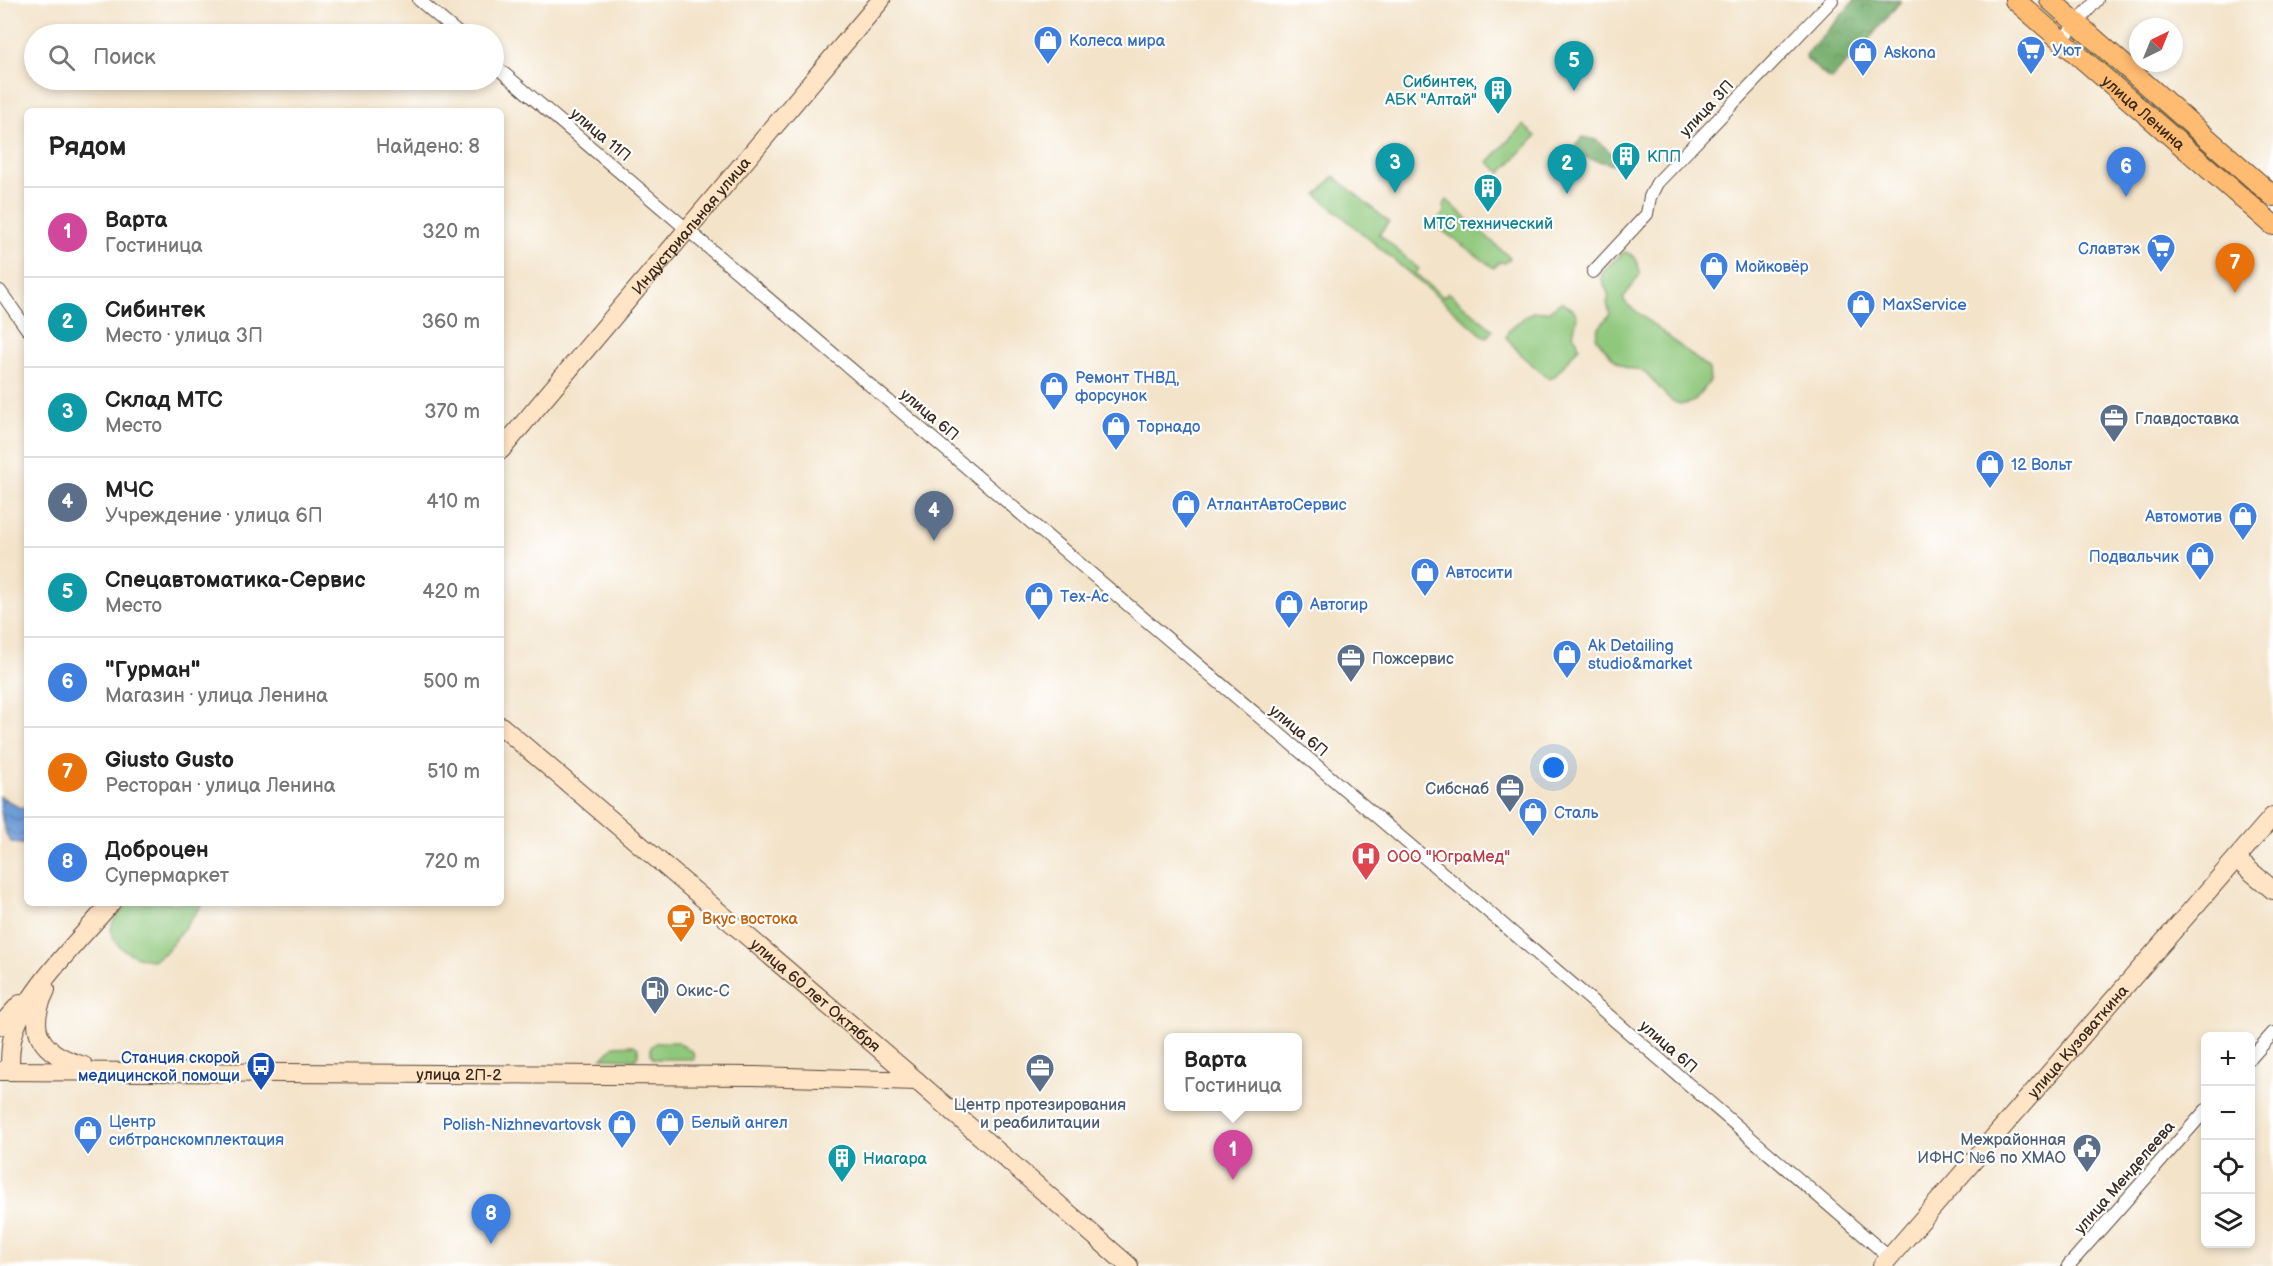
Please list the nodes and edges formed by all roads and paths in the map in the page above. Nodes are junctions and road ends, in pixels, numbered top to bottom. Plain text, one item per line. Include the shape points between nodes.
1 (419, 0) edge
2 (881, 0) edge
3 (1832, 0) edge
4 (2015, 0) edge
5 (2050, 0) edge
6 (2097, 0) edge
7 (447, 24) edge
8 (2077, 24) junction
9 (2061, 40) junction
10 (504, 73) edge
11 (2273, 196) edge
12 (2273, 225) edge
13 (686, 228) junction
14 (1593, 272) dead end
15 (0, 291) edge
16 (24, 325) edge
17 (504, 446) edge
18 (504, 729) edge
19 (2273, 816) edge
20 (2236, 859) junction
21 (2273, 890) edge
22 (108, 906) edge
23 (74, 945) junction
24 (0, 1026) edge
25 (2273, 1034) edge
26 (2255, 1054) edge
27 (5, 1071) edge
28 (107, 1072) junction
29 (917, 1081) junction
30 (2201, 1115) edge
31 (1886, 1262) edge
32 (1129, 1266) edge
33 (2068, 1266) edge

1 - 7 street
2 - 13 main road, Индустриальная улица
3 - 14 street, улица 3П via 1657,183 1647,214
4 - 9 main road, улица Ленина
5 - 8 main road, улица Ленина
6 - 8 street
8 - 9 street
8 - 11 main road, улица Ленина
9 - 12 main road, улица Ленина
10 - 13 street, улица 11П
13 - 17 main road, Индустриальная улица via 666,257
13 - 31 street, улица 6П
15 - 16 street
18 - 29 main road, улица 60 лет Октября
19 - 20 main road, улица Кузоваткина
20 - 21 main road
20 - 31 main road, улица Кузоваткина
22 - 23 main road
23 - 24 main road
23 - 27 main road via 20,1018
23 - 28 main road via 41,1000 36,1024 39,1036 54,1054 67,1061
25 - 26 street
27 - 28 main road, улица 2П-2
28 - 29 main road, улица 2П-2 via 754,1076
29 - 32 main road, улица 60 лет Октября
30 - 33 street, улица Менделеева

